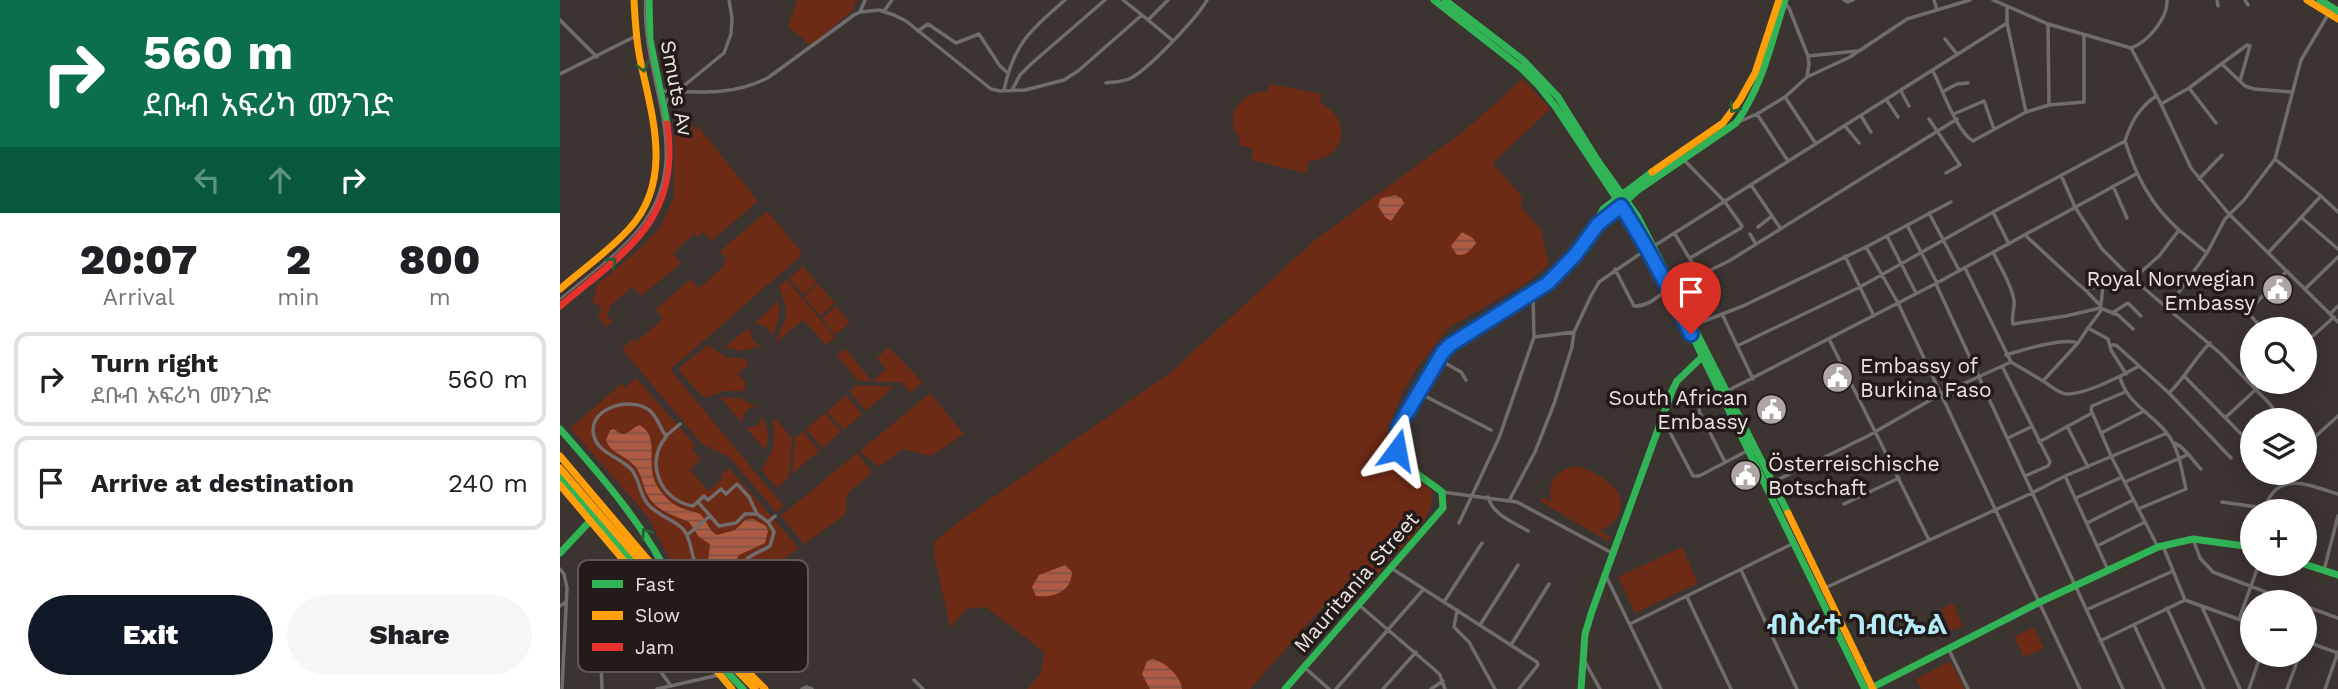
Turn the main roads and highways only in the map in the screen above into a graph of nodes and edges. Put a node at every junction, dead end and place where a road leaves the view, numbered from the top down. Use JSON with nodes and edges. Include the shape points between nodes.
{"nodes":[{"id":1,"x":634,"y":0,"type":"edge"},
{"id":2,"x":649,"y":0,"type":"edge"},
{"id":3,"x":1434,"y":0,"type":"edge"},
{"id":4,"x":1445,"y":0,"type":"edge"},
{"id":5,"x":2307,"y":0,"type":"edge"},
{"id":6,"x":2320,"y":0,"type":"edge"},
{"id":7,"x":1782,"y":1,"type":"edge"},
{"id":8,"x":2332,"y":11,"type":"edge"},
{"id":9,"x":2338,"y":19,"type":"edge"},
{"id":10,"x":1621,"y":200,"type":"junction"},
{"id":11,"x":1672,"y":288,"type":"junction"},
{"id":12,"x":560,"y":289,"type":"edge"},
{"id":13,"x":560,"y":306,"type":"edge"},
{"id":14,"x":1702,"y":357,"type":"junction"},
{"id":15,"x":1724,"y":394,"type":"junction"},
{"id":16,"x":560,"y":429,"type":"edge"},
{"id":17,"x":560,"y":456,"type":"edge"},
{"id":18,"x":560,"y":468,"type":"edge"},
{"id":19,"x":560,"y":476,"type":"edge"},
{"id":20,"x":560,"y":485,"type":"edge"},
{"id":21,"x":590,"y":521,"type":"junction"},
{"id":22,"x":2240,"y":545,"type":"edge"},
{"id":23,"x":561,"y":550,"type":"edge"},
{"id":24,"x":623,"y":560,"type":"edge"},
{"id":25,"x":634,"y":560,"type":"edge"},
{"id":26,"x":635,"y":560,"type":"edge"},
{"id":27,"x":648,"y":560,"type":"edge"},
{"id":28,"x":661,"y":560,"type":"edge"},
{"id":29,"x":2317,"y":568,"type":"edge"},
{"id":30,"x":2338,"y":575,"type":"edge"},
{"id":31,"x":1820,"y":591,"type":"junction"},
{"id":32,"x":717,"y":672,"type":"edge"},
{"id":33,"x":727,"y":672,"type":"edge"},
{"id":34,"x":738,"y":672,"type":"edge"},
{"id":35,"x":748,"y":672,"type":"edge"},
{"id":36,"x":732,"y":689,"type":"edge"},
{"id":37,"x":743,"y":689,"type":"edge"},
{"id":38,"x":755,"y":689,"type":"edge"},
{"id":39,"x":765,"y":689,"type":"edge"},
{"id":40,"x":1285,"y":689,"type":"edge"},
{"id":41,"x":1581,"y":689,"type":"edge"},
{"id":42,"x":1870,"y":689,"type":"edge"}],
"edges":[{"from":1,"to":12,"type":"main road","name":"Smuts Av","one_way":true,"via":[[636,36],[657,133],[652,191],[630,228]]},
{"from":13,"to":2,"type":"main road","name":"Smuts Av","one_way":true,"via":[[627,249],[656,214],[668,185],[671,146],[648,27]]},
{"from":3,"to":10,"type":"main road","via":[[1529,75]]},
{"from":4,"to":10,"type":"main road","via":[[1544,80]]},
{"from":5,"to":8,"type":"main road"},
{"from":6,"to":8,"type":"main road"},
{"from":7,"to":10,"type":"main road","one_way":true,"via":[[1755,73],[1733,111]]},
{"from":7,"to":10,"type":"main road","via":[[1757,90],[1736,123]]},
{"from":8,"to":9,"type":"main road"},
{"from":10,"to":11,"type":"main road"},
{"from":10,"to":40,"type":"main road","name":"Mauritania Street","via":[[1603,209],[1576,254],[1548,283],[1450,345],[1438,359],[1399,426],[1397,450],[1404,462],[1442,492],[1440,514]]},
{"from":11,"to":14,"type":"main road"},
{"from":11,"to":15,"type":"main road"},
{"from":14,"to":15,"type":"main road"},
{"from":14,"to":41,"type":"main road","via":[[1677,382],[1591,611]]},
{"from":15,"to":31,"type":"main road"},
{"from":15,"to":31,"type":"main road","via":[[1773,482]]},
{"from":28,"to":16,"type":"main road","one_way":true,"via":[[648,535]]},
{"from":17,"to":27,"type":"main road"},
{"from":18,"to":26,"type":"main road"},
{"from":19,"to":25,"type":"main road"},
{"from":20,"to":21,"type":"main road"},
{"from":21,"to":23,"type":"main road"},
{"from":21,"to":24,"type":"main road"},
{"from":22,"to":42,"type":"main road","via":[[2193,539],[2160,547]]},
{"from":29,"to":30,"type":"main road"},
{"from":31,"to":42,"type":"main road"},
{"from":32,"to":36,"type":"main road"},
{"from":33,"to":37,"type":"main road"},
{"from":34,"to":38,"type":"main road"},
{"from":35,"to":39,"type":"main road"}]}
